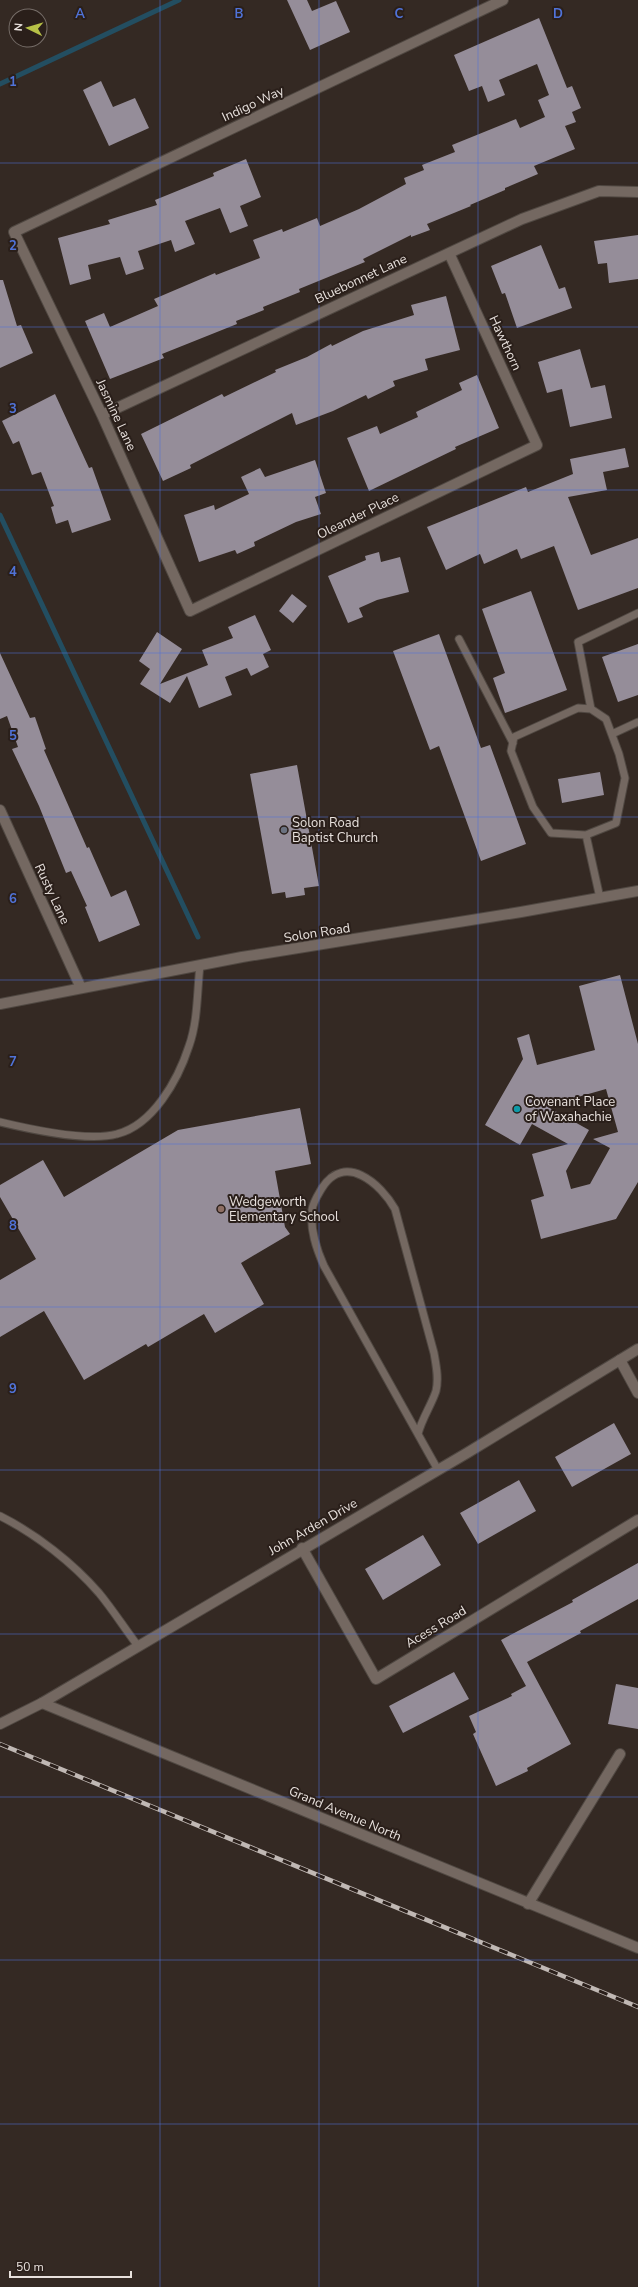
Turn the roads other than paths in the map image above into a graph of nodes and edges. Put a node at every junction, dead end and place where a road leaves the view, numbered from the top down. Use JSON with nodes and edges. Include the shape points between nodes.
{"nodes":[{"id":1,"x":503,"y":0,"type":"edge"},
{"id":2,"x":638,"y":192,"type":"edge"},
{"id":3,"x":14,"y":232,"type":"joint"},
{"id":4,"x":449,"y":253,"type":"junction"},
{"id":5,"x":102,"y":415,"type":"junction"},
{"id":6,"x":537,"y":445,"type":"joint"},
{"id":7,"x":190,"y":611,"type":"joint"},
{"id":8,"x":638,"y":613,"type":"edge"},
{"id":9,"x":459,"y":639,"type":"dead end"},
{"id":10,"x":591,"y":709,"type":"junction"},
{"id":11,"x":638,"y":722,"type":"edge"},
{"id":12,"x":612,"y":734,"type":"junction"},
{"id":13,"x":513,"y":743,"type":"junction"},
{"id":14,"x":0,"y":810,"type":"edge"},
{"id":15,"x":586,"y":835,"type":"junction"},
{"id":16,"x":638,"y":891,"type":"edge"},
{"id":17,"x":600,"y":898,"type":"junction"},
{"id":18,"x":200,"y":965,"type":"junction"},
{"id":19,"x":81,"y":988,"type":"junction"},
{"id":20,"x":0,"y":1004,"type":"edge"},
{"id":21,"x":0,"y":1122,"type":"edge"},
{"id":22,"x":638,"y":1350,"type":"edge"},
{"id":23,"x":620,"y":1360,"type":"junction"},
{"id":24,"x":638,"y":1392,"type":"edge"},
{"id":25,"x":418,"y":1434,"type":"junction"},
{"id":26,"x":438,"y":1470,"type":"junction"},
{"id":27,"x":0,"y":1516,"type":"edge"},
{"id":28,"x":638,"y":1520,"type":"edge"},
{"id":29,"x":302,"y":1548,"type":"junction"},
{"id":30,"x":138,"y":1646,"type":"junction"},
{"id":31,"x":42,"y":1703,"type":"junction"},
{"id":32,"x":0,"y":1724,"type":"edge"},
{"id":33,"x":620,"y":1754,"type":"dead end"},
{"id":34,"x":528,"y":1904,"type":"junction"},
{"id":35,"x":638,"y":1948,"type":"edge"}],
"edges":[{"from":1,"to":3,"type":"street","name":"Indigo Way"},
{"from":2,"to":4,"type":"street","name":"Bluebonnet Lane","via":[[599,191],[522,219]]},
{"from":3,"to":5,"type":"street","name":"Jasmine Lane"},
{"from":4,"to":5,"type":"street","name":"Bluebonnet Lane"},
{"from":4,"to":6,"type":"street","name":"Hawthorn"},
{"from":5,"to":7,"type":"street","name":"Jasmine Lane"},
{"from":6,"to":7,"type":"street","name":"Oleander Place"},
{"from":8,"to":10,"type":"lane","via":[[578,642]]},
{"from":9,"to":13,"type":"lane"},
{"from":10,"to":12,"type":"lane","via":[[606,719]]},
{"from":10,"to":13,"type":"lane","via":[[578,708],[514,737]]},
{"from":11,"to":12,"type":"lane"},
{"from":12,"to":15,"type":"lane","via":[[620,754],[625,778],[616,823]]},
{"from":13,"to":15,"type":"lane","via":[[511,751],[533,807],[551,833]]},
{"from":14,"to":19,"type":"street","name":"Rusty Lane"},
{"from":15,"to":17,"type":"lane"},
{"from":16,"to":17,"type":"street","name":"Solon Road"},
{"from":17,"to":18,"type":"street","name":"Solon Road"},
{"from":18,"to":19,"type":"street","name":"Solon Road"},
{"from":18,"to":21,"type":"lane","via":[[195,1017],[189,1046],[177,1075],[144,1121],[116,1135],[89,1137]]},
{"from":19,"to":20,"type":"street","name":"Solon Road"},
{"from":22,"to":23,"type":"street","name":"John Arden Drive"},
{"from":23,"to":24,"type":"street"},
{"from":23,"to":26,"type":"street","name":"John Arden Drive"},
{"from":25,"to":25,"type":"lane","via":[[324,1266],[314,1243],[312,1209],[315,1199],[333,1176],[345,1172],[358,1173],[368,1178],[389,1198],[395,1209],[434,1353],[437,1376],[436,1389]]},
{"from":25,"to":26,"type":"lane"},
{"from":26,"to":29,"type":"street","name":"John Arden Drive"},
{"from":27,"to":30,"type":"lane","via":[[20,1526],[66,1561],[99,1593]]},
{"from":28,"to":29,"type":"street","name":"Acess Road","via":[[376,1679]]},
{"from":29,"to":30,"type":"street","name":"John Arden Drive"},
{"from":30,"to":31,"type":"street","name":"John Arden Drive"},
{"from":31,"to":32,"type":"street","name":"John Arden Drive"},
{"from":31,"to":34,"type":"street","name":"Grand Avenue North"},
{"from":33,"to":34,"type":"street"},
{"from":34,"to":35,"type":"street","name":"Grand Avenue North"}]}
